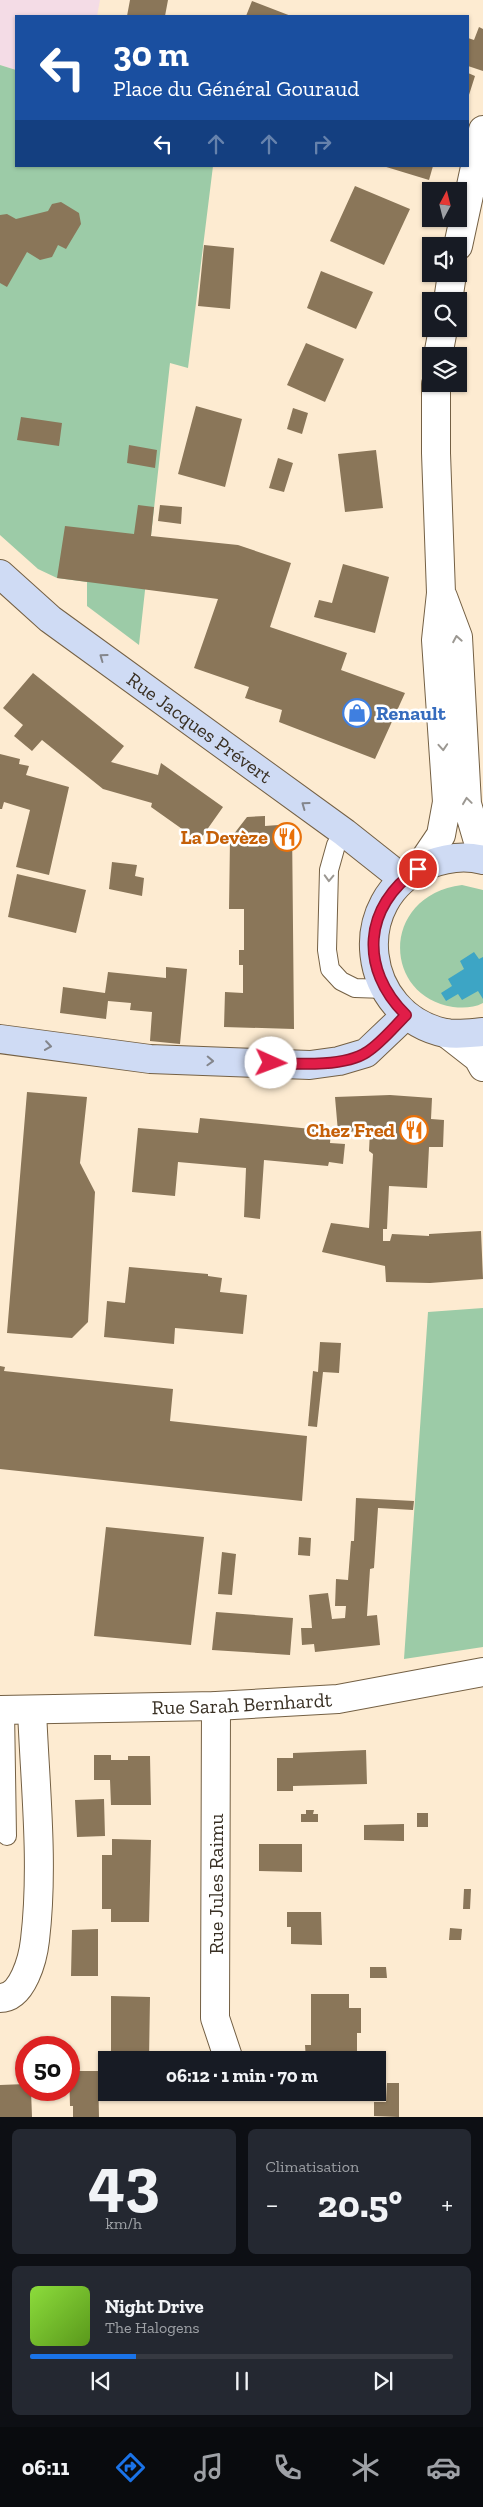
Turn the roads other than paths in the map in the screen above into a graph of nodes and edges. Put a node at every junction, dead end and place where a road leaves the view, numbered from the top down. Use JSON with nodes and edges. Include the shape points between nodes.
{"nodes":[{"id":1,"x":483,"y":130,"type":"edge"},
{"id":2,"x":483,"y":199,"type":"edge"},
{"id":3,"x":460,"y":237,"type":"edge"},
{"id":4,"x":467,"y":237,"type":"edge"},
{"id":5,"x":436,"y":392,"type":"edge"},
{"id":6,"x":0,"y":574,"type":"edge"},
{"id":7,"x":449,"y":667,"type":"junction"},
{"id":8,"x":345,"y":834,"type":"junction"},
{"id":9,"x":483,"y":847,"type":"edge"},
{"id":10,"x":483,"y":860,"type":"edge"},
{"id":11,"x":410,"y":874,"type":"junction"},
{"id":12,"x":385,"y":989,"type":"junction"},
{"id":13,"x":406,"y":1015,"type":"junction"},
{"id":14,"x":483,"y":1032,"type":"edge"},
{"id":15,"x":446,"y":1033,"type":"junction"},
{"id":16,"x":0,"y":1039,"type":"edge"},
{"id":17,"x":483,"y":1067,"type":"edge"},
{"id":18,"x":483,"y":1672,"type":"edge"},
{"id":19,"x":216,"y":1706,"type":"junction"},
{"id":20,"x":3,"y":1710,"type":"edge"},
{"id":21,"x":32,"y":1710,"type":"junction"},
{"id":22,"x":7,"y":1836,"type":"dead end"},
{"id":23,"x":0,"y":1998,"type":"edge"},
{"id":24,"x":226,"y":2051,"type":"edge"}],
"edges":[{"from":1,"to":3,"type":"street"},
{"from":2,"to":4,"type":"street"},
{"from":5,"to":7,"type":"street","via":[[441,593],[436,640]]},
{"from":8,"to":6,"type":"main road","name":"Rue Jacques Prévert","one_way":true,"via":[[50,618]]},
{"from":9,"to":7,"type":"street","one_way":true,"via":[[467,804]]},
{"from":7,"to":11,"type":"street","one_way":true,"via":[[446,802],[441,835]]},
{"from":8,"to":11,"type":"main road","name":"Rue Jacques Prévert"},
{"from":8,"to":12,"type":"lane","one_way":true,"via":[[336,845],[329,870],[327,950],[330,969],[341,981],[355,988]]},
{"from":10,"to":11,"type":"main road","via":[[453,858]]},
{"from":11,"to":12,"type":"main road","via":[[388,898],[377,919],[374,935],[376,967]]},
{"from":12,"to":13,"type":"main road"},
{"from":13,"to":15,"type":"main road"},
{"from":16,"to":13,"type":"main road","one_way":true,"via":[[150,1059],[310,1065],[366,1053]]},
{"from":14,"to":15,"type":"main road"},
{"from":15,"to":17,"type":"street","via":[[478,1058]]},
{"from":18,"to":19,"type":"street","name":"Rue Sarah Bernhardt","via":[[338,1699]]},
{"from":19,"to":21,"type":"street","name":"Rue Sarah Bernhardt"},
{"from":19,"to":24,"type":"street","name":"Rue Jules Raimu","via":[[216,2018]]},
{"from":20,"to":21,"type":"street","name":"Rue Sarah Bernhardt"},
{"from":20,"to":22,"type":"lane"},
{"from":21,"to":23,"type":"street","via":[[38,1877],[35,1941],[28,1971],[20,1987]]}]}
